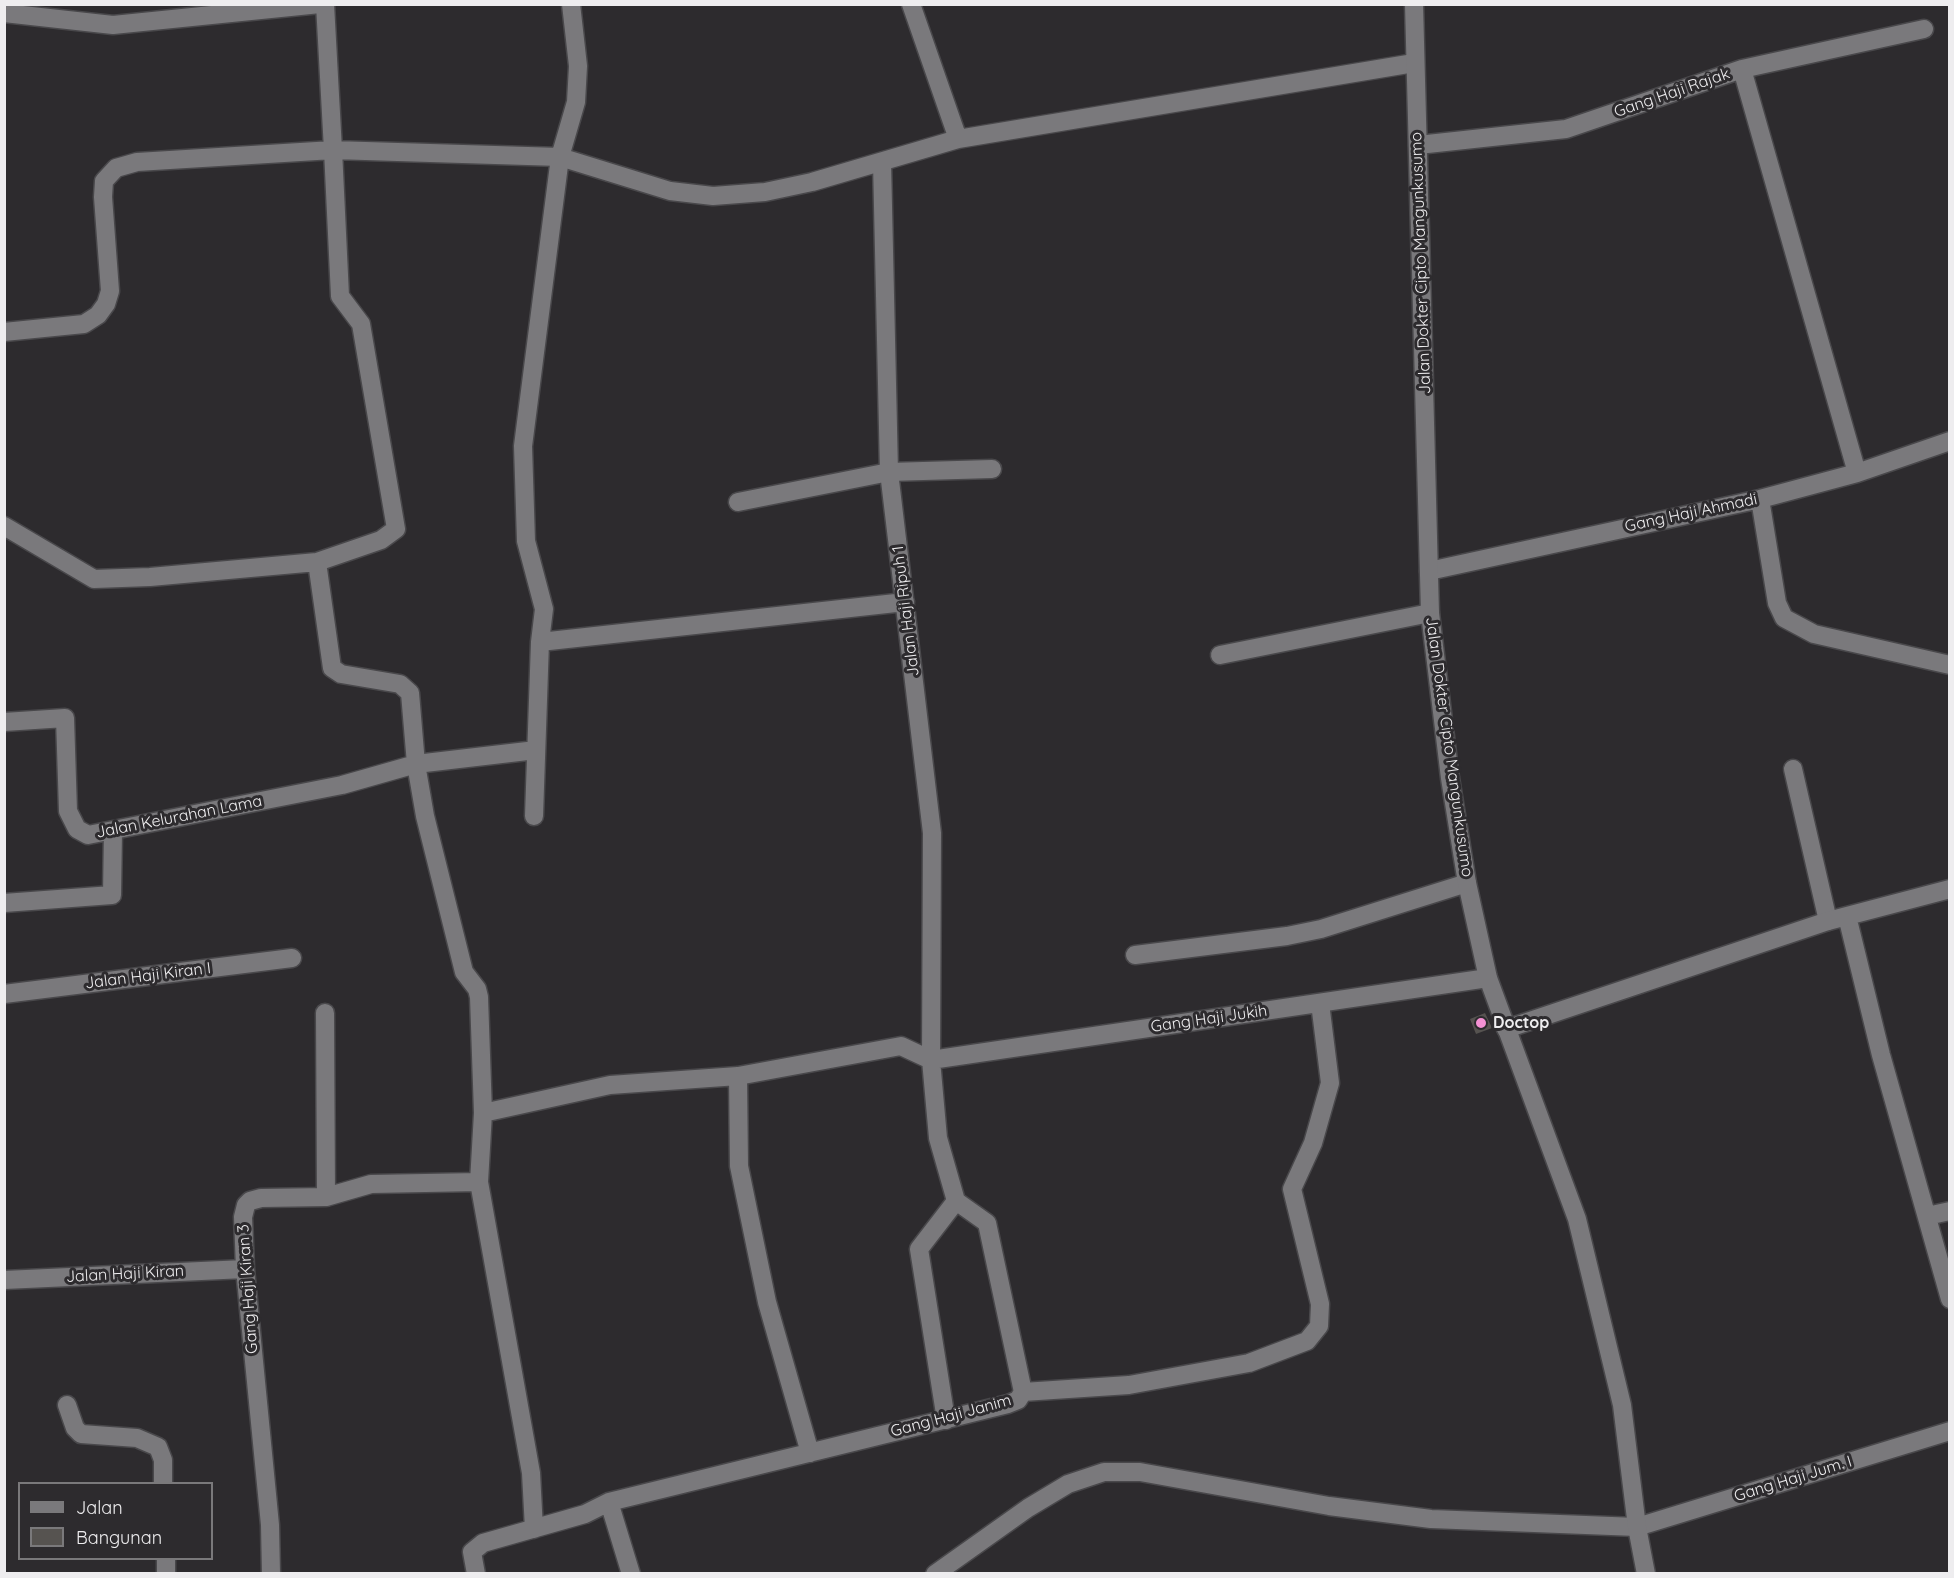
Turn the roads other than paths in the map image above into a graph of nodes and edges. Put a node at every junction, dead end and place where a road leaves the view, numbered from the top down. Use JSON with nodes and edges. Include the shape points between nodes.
{"nodes":[{"id":1,"x":320,"y":4,"type":"edge"},
{"id":2,"x":325,"y":4,"type":"edge"},
{"id":3,"x":571,"y":4,"type":"edge"},
{"id":4,"x":911,"y":4,"type":"edge"},
{"id":5,"x":1414,"y":4,"type":"edge"},
{"id":6,"x":4,"y":13,"type":"edge"},
{"id":7,"x":1924,"y":29,"type":"dead end"},
{"id":8,"x":1414,"y":63,"type":"junction"},
{"id":9,"x":1742,"y":69,"type":"junction"},
{"id":10,"x":957,"y":139,"type":"junction"},
{"id":11,"x":1418,"y":145,"type":"junction"},
{"id":12,"x":333,"y":150,"type":"junction"},
{"id":13,"x":560,"y":157,"type":"junction"},
{"id":14,"x":882,"y":162,"type":"junction"},
{"id":15,"x":4,"y":332,"type":"edge"},
{"id":16,"x":1950,"y":441,"type":"edge"},
{"id":17,"x":992,"y":469,"type":"dead end"},
{"id":18,"x":889,"y":472,"type":"junction"},
{"id":19,"x":1857,"y":473,"type":"junction"},
{"id":20,"x":1760,"y":499,"type":"junction"},
{"id":21,"x":738,"y":502,"type":"dead end"},
{"id":22,"x":4,"y":526,"type":"edge"},
{"id":23,"x":317,"y":562,"type":"junction"},
{"id":24,"x":1429,"y":571,"type":"junction"},
{"id":25,"x":905,"y":602,"type":"junction"},
{"id":26,"x":1430,"y":613,"type":"junction"},
{"id":27,"x":540,"y":642,"type":"junction"},
{"id":28,"x":1220,"y":655,"type":"dead end"},
{"id":29,"x":1950,"y":665,"type":"edge"},
{"id":30,"x":4,"y":722,"type":"edge"},
{"id":31,"x":536,"y":750,"type":"junction"},
{"id":32,"x":416,"y":764,"type":"junction"},
{"id":33,"x":1793,"y":770,"type":"dead end"},
{"id":34,"x":534,"y":816,"type":"dead end"},
{"id":35,"x":113,"y":831,"type":"junction"},
{"id":36,"x":1467,"y":883,"type":"junction"},
{"id":37,"x":1950,"y":890,"type":"edge"},
{"id":38,"x":4,"y":903,"type":"edge"},
{"id":39,"x":1847,"y":916,"type":"junction"},
{"id":40,"x":1828,"y":921,"type":"junction"},
{"id":41,"x":1135,"y":955,"type":"dead end"},
{"id":42,"x":292,"y":958,"type":"dead end"},
{"id":43,"x":1488,"y":978,"type":"junction"},
{"id":44,"x":4,"y":994,"type":"edge"},
{"id":45,"x":1320,"y":1003,"type":"junction"},
{"id":46,"x":325,"y":1013,"type":"dead end"},
{"id":47,"x":1506,"y":1029,"type":"junction"},
{"id":48,"x":931,"y":1060,"type":"junction"},
{"id":49,"x":738,"y":1076,"type":"junction"},
{"id":50,"x":483,"y":1113,"type":"junction"},
{"id":51,"x":479,"y":1182,"type":"junction"},
{"id":52,"x":326,"y":1197,"type":"junction"},
{"id":53,"x":956,"y":1201,"type":"junction"},
{"id":54,"x":1950,"y":1211,"type":"edge"},
{"id":55,"x":1927,"y":1216,"type":"junction"},
{"id":56,"x":245,"y":1269,"type":"junction"},
{"id":57,"x":4,"y":1280,"type":"edge"},
{"id":58,"x":1950,"y":1299,"type":"edge"},
{"id":59,"x":1023,"y":1392,"type":"junction"},
{"id":60,"x":67,"y":1406,"type":"dead end"},
{"id":61,"x":946,"y":1420,"type":"junction"},
{"id":62,"x":1950,"y":1431,"type":"edge"},
{"id":63,"x":810,"y":1453,"type":"junction"},
{"id":64,"x":164,"y":1482,"type":"edge"},
{"id":65,"x":609,"y":1502,"type":"junction"},
{"id":66,"x":1637,"y":1527,"type":"junction"},
{"id":67,"x":534,"y":1529,"type":"junction"},
{"id":68,"x":271,"y":1574,"type":"edge"},
{"id":69,"x":476,"y":1574,"type":"edge"},
{"id":70,"x":631,"y":1574,"type":"edge"},
{"id":71,"x":935,"y":1574,"type":"edge"},
{"id":72,"x":1646,"y":1574,"type":"edge"}],
"edges":[{"from":1,"to":6,"type":"street","via":[[113,25]]},
{"from":2,"to":12,"type":"street"},
{"from":3,"to":13,"type":"street","via":[[578,66],[576,102]]},
{"from":4,"to":10,"type":"street"},
{"from":5,"to":8,"type":"street","name":"Jalan Dokter Cipto Mangunkusumo"},
{"from":7,"to":9,"type":"street","name":"Gang Haji Rajak"},
{"from":8,"to":10,"type":"street"},
{"from":8,"to":11,"type":"street","name":"Jalan Dokter Cipto Mangunkusumo"},
{"from":9,"to":11,"type":"street","name":"Gang Haji Rajak","via":[[1566,129]]},
{"from":9,"to":19,"type":"street"},
{"from":10,"to":14,"type":"street"},
{"from":11,"to":24,"type":"street","name":"Jalan Dokter Cipto Mangunkusumo"},
{"from":12,"to":13,"type":"street"},
{"from":12,"to":15,"type":"street","via":[[137,162],[116,168],[104,181],[110,291],[106,304],[84,324]]},
{"from":12,"to":23,"type":"street","via":[[340,296],[361,324],[396,530],[381,540]]},
{"from":13,"to":14,"type":"street","via":[[670,191],[713,196],[765,192]]},
{"from":13,"to":27,"type":"street","via":[[523,446],[526,541],[544,609]]},
{"from":14,"to":18,"type":"street","name":"Jalan Haji Ripuh 1"},
{"from":16,"to":19,"type":"street","name":"Gang Haji Ahmadi"},
{"from":17,"to":18,"type":"street"},
{"from":18,"to":21,"type":"street"},
{"from":18,"to":25,"type":"street","name":"Jalan Haji Ripuh 1"},
{"from":19,"to":20,"type":"street","name":"Gang Haji Ahmadi"},
{"from":20,"to":24,"type":"street","name":"Gang Haji Ahmadi"},
{"from":20,"to":29,"type":"street","via":[[1777,603],[1784,618],[1814,634]]},
{"from":22,"to":23,"type":"street","via":[[94,579]]},
{"from":23,"to":32,"type":"street","via":[[332,668],[341,674],[400,684],[410,693]]},
{"from":24,"to":26,"type":"street","name":"Jalan Dokter Cipto Mangunkusumo"},
{"from":25,"to":27,"type":"street"},
{"from":25,"to":48,"type":"street","name":"Jalan Haji Ripuh 1","via":[[932,833]]},
{"from":26,"to":28,"type":"street"},
{"from":26,"to":36,"type":"street","name":"Jalan Dokter Cipto Mangunkusumo"},
{"from":27,"to":31,"type":"street"},
{"from":30,"to":35,"type":"street","name":"Jalan Kelurahan Lama","via":[[65,718],[68,811],[72,822],[88,835]]},
{"from":31,"to":32,"type":"street","name":"Jalan Kelurahan Lama"},
{"from":31,"to":34,"type":"street"},
{"from":32,"to":35,"type":"street","name":"Jalan Kelurahan Lama","via":[[342,784]]},
{"from":32,"to":50,"type":"street","via":[[464,972],[479,997]]},
{"from":33,"to":40,"type":"street"},
{"from":35,"to":38,"type":"street","via":[[112,895]]},
{"from":36,"to":41,"type":"street","via":[[1321,929]]},
{"from":36,"to":43,"type":"street","name":"Jalan Dokter Cipto Mangunkusumo"},
{"from":37,"to":39,"type":"street"},
{"from":39,"to":40,"type":"street"},
{"from":39,"to":55,"type":"street"},
{"from":40,"to":47,"type":"street"},
{"from":42,"to":44,"type":"street","name":"Jalan Haji Kiran I"},
{"from":43,"to":45,"type":"street","name":"Gang Haji Jukih"},
{"from":43,"to":47,"type":"street","name":"Jalan Dokter Cipto Mangunkusumo"},
{"from":45,"to":48,"type":"street","name":"Gang Haji Jukih"},
{"from":45,"to":59,"type":"street","via":[[1330,1083],[1313,1143],[1292,1189],[1320,1304],[1319,1326],[1307,1341],[1249,1363],[1129,1385]]},
{"from":46,"to":52,"type":"street"},
{"from":47,"to":66,"type":"street","name":"Jalan Dokter Cipto Mangunkusumo","via":[[1577,1219],[1622,1405]]},
{"from":48,"to":49,"type":"street","via":[[901,1046]]},
{"from":48,"to":53,"type":"street","via":[[938,1138]]},
{"from":49,"to":50,"type":"street","via":[[610,1085]]},
{"from":49,"to":63,"type":"street","via":[[739,1166],[767,1302]]},
{"from":50,"to":51,"type":"street"},
{"from":51,"to":52,"type":"street","name":"Gang Haji Kiran 3","via":[[371,1184]]},
{"from":51,"to":67,"type":"street","via":[[531,1473]]},
{"from":52,"to":56,"type":"street","name":"Gang Haji Kiran 3","via":[[250,1201],[243,1217]]},
{"from":53,"to":59,"type":"street","name":"Gang Haji Janim","via":[[987,1223]]},
{"from":53,"to":61,"type":"street","via":[[919,1249]]},
{"from":54,"to":55,"type":"street"},
{"from":55,"to":58,"type":"street"},
{"from":56,"to":57,"type":"street","name":"Jalan Haji Kiran"},
{"from":56,"to":68,"type":"street","name":"Gang Haji Kiran 3","via":[[270,1525]]},
{"from":59,"to":61,"type":"street","name":"Gang Haji Janim","via":[[1018,1400],[1008,1404]]},
{"from":60,"to":64,"type":"street","via":[[81,1434],[137,1438],[158,1447]]},
{"from":61,"to":63,"type":"street","name":"Gang Haji Janim"},
{"from":62,"to":66,"type":"street","name":"Gang Haji Jum. I"},
{"from":63,"to":65,"type":"street","name":"Gang Haji Janim"},
{"from":65,"to":67,"type":"street","name":"Gang Haji Janim","via":[[585,1514]]},
{"from":65,"to":70,"type":"street"},
{"from":66,"to":71,"type":"street","name":"Gang Haji Jum. I","via":[[1431,1519],[1329,1506],[1140,1472],[1104,1472],[1068,1484],[1028,1508]]},
{"from":66,"to":72,"type":"street","name":"Jalan Dokter Cipto Mangunkusumo"},
{"from":67,"to":69,"type":"street","name":"Gang Haji Janim","via":[[478,1545],[472,1552]]}]}
